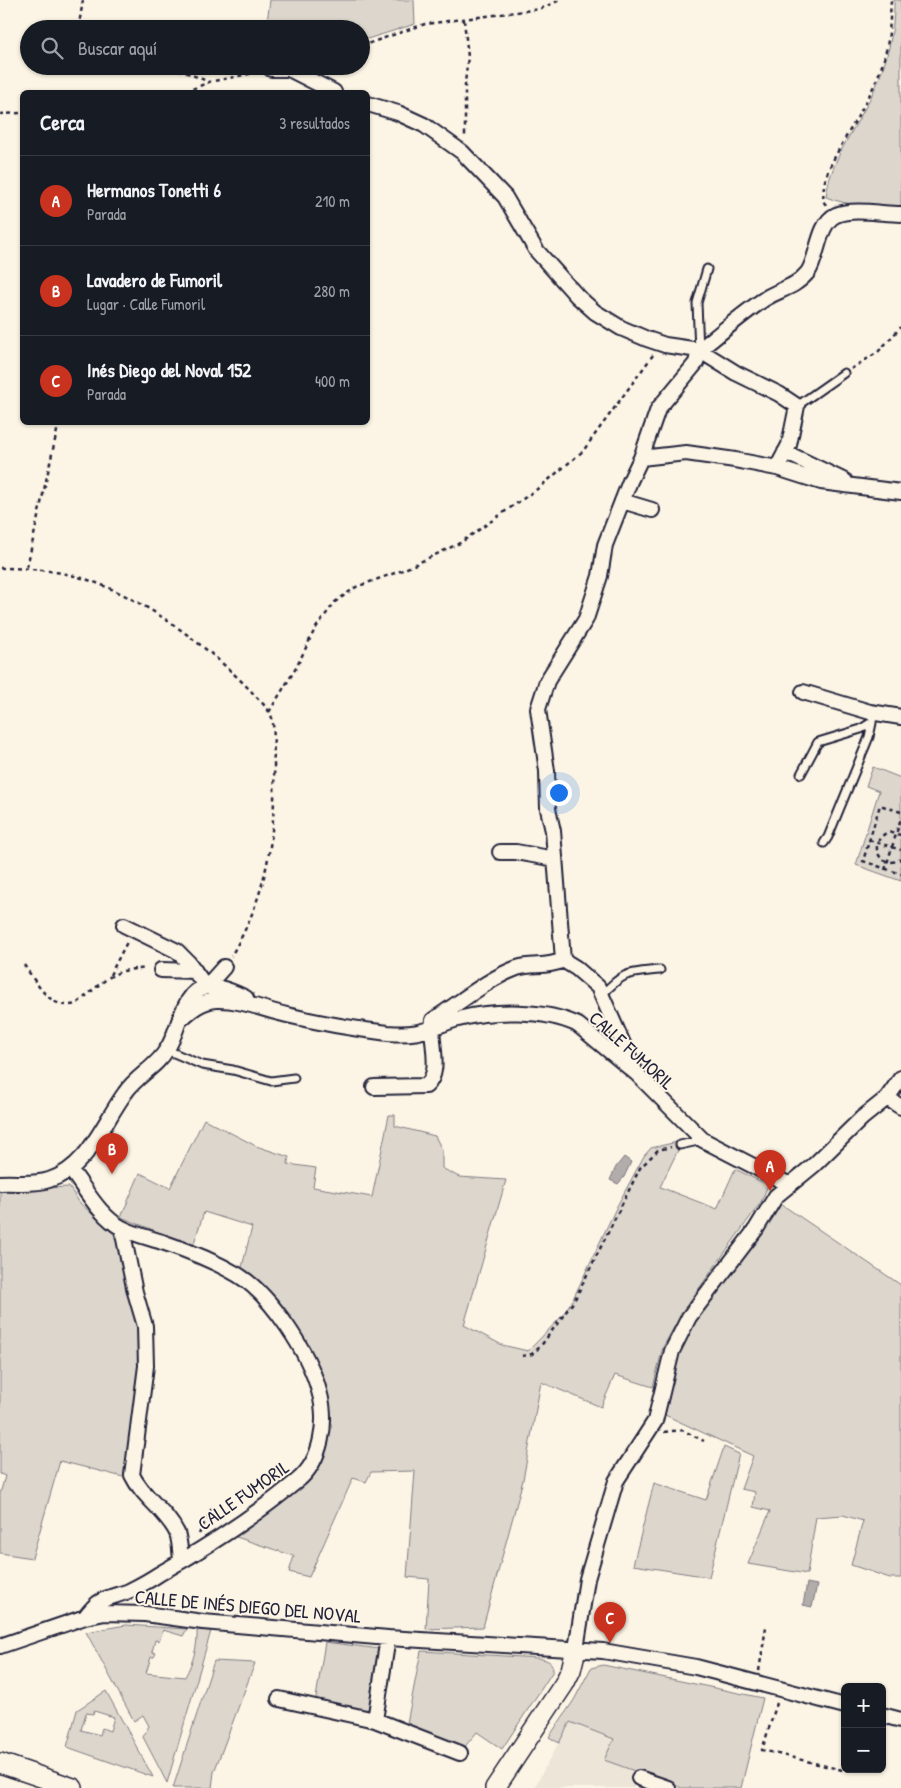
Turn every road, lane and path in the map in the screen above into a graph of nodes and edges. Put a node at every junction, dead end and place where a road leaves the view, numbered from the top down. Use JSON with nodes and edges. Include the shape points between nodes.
{"nodes":[{"id":1,"x":83,"y":0,"type":"edge"},
{"id":2,"x":560,"y":0,"type":"edge"},
{"id":3,"x":891,"y":0,"type":"edge"},
{"id":4,"x":81,"y":20,"type":"edge"},
{"id":5,"x":464,"y":20,"type":"junction"},
{"id":6,"x":370,"y":43,"type":"edge"},
{"id":7,"x":193,"y":75,"type":"edge"},
{"id":8,"x":243,"y":75,"type":"edge"},
{"id":9,"x":301,"y":75,"type":"edge"},
{"id":10,"x":210,"y":82,"type":"junction"},
{"id":11,"x":190,"y":90,"type":"edge"},
{"id":12,"x":330,"y":90,"type":"edge"},
{"id":13,"x":370,"y":105,"type":"edge"},
{"id":14,"x":20,"y":112,"type":"edge"},
{"id":15,"x":0,"y":114,"type":"edge"},
{"id":16,"x":462,"y":152,"type":"junction"},
{"id":17,"x":901,"y":214,"type":"edge"},
{"id":18,"x":834,"y":216,"type":"junction"},
{"id":19,"x":707,"y":269,"type":"dead end"},
{"id":20,"x":901,"y":327,"type":"edge"},
{"id":21,"x":662,"y":344,"type":"junction"},
{"id":22,"x":699,"y":350,"type":"junction"},
{"id":23,"x":844,"y":373,"type":"joint"},
{"id":24,"x":797,"y":406,"type":"junction"},
{"id":25,"x":58,"y":425,"type":"edge"},
{"id":26,"x":785,"y":452,"type":"junction"},
{"id":27,"x":642,"y":458,"type":"junction"},
{"id":28,"x":777,"y":468,"type":"junction"},
{"id":29,"x":856,"y":488,"type":"junction"},
{"id":30,"x":901,"y":492,"type":"edge"},
{"id":31,"x":622,"y":501,"type":"junction"},
{"id":32,"x":652,"y":510,"type":"dead end"},
{"id":33,"x":27,"y":567,"type":"junction"},
{"id":34,"x":0,"y":568,"type":"edge"},
{"id":35,"x":803,"y":692,"type":"dead end"},
{"id":36,"x":269,"y":712,"type":"junction"},
{"id":37,"x":875,"y":718,"type":"junction"},
{"id":38,"x":901,"y":718,"type":"edge"},
{"id":39,"x":801,"y":774,"type":"dead end"},
{"id":40,"x":901,"y":812,"type":"edge"},
{"id":41,"x":901,"y":818,"type":"edge"},
{"id":42,"x":896,"y":832,"type":"junction"},
{"id":43,"x":901,"y":835,"type":"edge"},
{"id":44,"x":869,"y":840,"type":"junction"},
{"id":45,"x":877,"y":842,"type":"junction"},
{"id":46,"x":824,"y":843,"type":"dead end"},
{"id":47,"x":892,"y":847,"type":"junction"},
{"id":48,"x":901,"y":850,"type":"edge"},
{"id":49,"x":500,"y":852,"type":"dead end"},
{"id":50,"x":555,"y":859,"type":"junction"},
{"id":51,"x":901,"y":859,"type":"edge"},
{"id":52,"x":887,"y":862,"type":"junction"},
{"id":53,"x":885,"y":870,"type":"junction"},
{"id":54,"x":901,"y":874,"type":"edge"},
{"id":55,"x":128,"y":928,"type":"joint"},
{"id":56,"x":563,"y":960,"type":"junction"},
{"id":57,"x":24,"y":965,"type":"dead end"},
{"id":58,"x":224,"y":967,"type":"joint"},
{"id":59,"x":161,"y":970,"type":"joint"},
{"id":60,"x":660,"y":970,"type":"dead end"},
{"id":61,"x":195,"y":971,"type":"junction"},
{"id":62,"x":110,"y":975,"type":"junction"},
{"id":63,"x":206,"y":987,"type":"junction"},
{"id":64,"x":602,"y":995,"type":"junction"},
{"id":65,"x":288,"y":1016,"type":"junction"},
{"id":66,"x":180,"y":1020,"type":"junction"},
{"id":67,"x":431,"y":1030,"type":"junction"},
{"id":68,"x":167,"y":1050,"type":"junction"},
{"id":69,"x":636,"y":1074,"type":"junction"},
{"id":70,"x":294,"y":1078,"type":"dead end"},
{"id":71,"x":901,"y":1078,"type":"edge"},
{"id":72,"x":374,"y":1087,"type":"dead end"},
{"id":73,"x":887,"y":1098,"type":"junction"},
{"id":74,"x":901,"y":1107,"type":"edge"},
{"id":75,"x":703,"y":1140,"type":"junction"},
{"id":76,"x":680,"y":1145,"type":"joint"},
{"id":77,"x":70,"y":1169,"type":"junction"},
{"id":78,"x":0,"y":1182,"type":"edge"},
{"id":79,"x":788,"y":1184,"type":"junction"},
{"id":80,"x":122,"y":1228,"type":"junction"},
{"id":81,"x":522,"y":1356,"type":"dead end"},
{"id":82,"x":659,"y":1435,"type":"dead end"},
{"id":83,"x":704,"y":1441,"type":"dead end"},
{"id":84,"x":212,"y":1508,"type":"dead end"},
{"id":85,"x":197,"y":1550,"type":"junction"},
{"id":86,"x":181,"y":1560,"type":"junction"},
{"id":87,"x":85,"y":1617,"type":"junction"},
{"id":88,"x":766,"y":1627,"type":"dead end"},
{"id":89,"x":388,"y":1638,"type":"junction"},
{"id":90,"x":0,"y":1646,"type":"edge"},
{"id":91,"x":576,"y":1648,"type":"junction"},
{"id":92,"x":759,"y":1662,"type":"dead end"},
{"id":93,"x":279,"y":1699,"type":"dead end"},
{"id":94,"x":777,"y":1701,"type":"dead end"},
{"id":95,"x":841,"y":1705,"type":"edge"},
{"id":96,"x":886,"y":1716,"type":"edge"},
{"id":97,"x":375,"y":1720,"type":"junction"},
{"id":98,"x":900,"y":1720,"type":"edge"},
{"id":99,"x":460,"y":1754,"type":"dead end"},
{"id":100,"x":0,"y":1762,"type":"edge"},
{"id":101,"x":841,"y":1770,"type":"edge"},
{"id":102,"x":639,"y":1778,"type":"dead end"},
{"id":103,"x":73,"y":1788,"type":"edge"},
{"id":104,"x":495,"y":1788,"type":"edge"},
{"id":105,"x":668,"y":1788,"type":"edge"}],
"edges":[{"from":1,"to":4,"type":"path"},
{"from":2,"to":5,"type":"path","via":[[540,9]]},
{"from":3,"to":18,"type":"path","via":[[887,47],[881,66],[839,146],[824,184],[823,201]]},
{"from":5,"to":6,"type":"path","via":[[419,25]]},
{"from":5,"to":16,"type":"path","via":[[468,57],[466,134]]},
{"from":7,"to":10,"type":"path"},
{"from":8,"to":10,"type":"path"},
{"from":9,"to":12,"type":"street"},
{"from":10,"to":11,"type":"path"},
{"from":13,"to":16,"type":"street","via":[[424,125]]},
{"from":14,"to":15,"type":"path"},
{"from":16,"to":21,"type":"street","via":[[505,198],[536,250],[576,296],[621,328]]},
{"from":17,"to":18,"type":"street"},
{"from":18,"to":22,"type":"street","via":[[816,246],[812,265],[802,279],[767,298]]},
{"from":19,"to":22,"type":"lane","via":[[697,303]]},
{"from":20,"to":23,"type":"path","via":[[878,352]]},
{"from":21,"to":22,"type":"street"},
{"from":21,"to":36,"type":"path","via":[[599,431],[561,471],[460,543],[403,570],[356,587],[335,602],[315,630]]},
{"from":22,"to":24,"type":"street"},
{"from":22,"to":27,"type":"street","via":[[696,363],[658,409]]},
{"from":23,"to":24,"type":"lane"},
{"from":24,"to":26,"type":"street"},
{"from":25,"to":33,"type":"path"},
{"from":26,"to":28,"type":"street"},
{"from":26,"to":29,"type":"street"},
{"from":27,"to":28,"type":"street","via":[[686,453]]},
{"from":27,"to":31,"type":"street"},
{"from":28,"to":29,"type":"street","via":[[821,482]]},
{"from":29,"to":30,"type":"street"},
{"from":31,"to":32,"type":"street"},
{"from":31,"to":50,"type":"street","via":[[605,545],[600,576],[586,619],[546,680],[538,709]]},
{"from":33,"to":34,"type":"path"},
{"from":33,"to":36,"type":"path","via":[[84,578],[146,608],[215,657]]},
{"from":35,"to":37,"type":"street"},
{"from":36,"to":58,"type":"path","via":[[272,716],[274,774],[271,847],[256,905],[244,935]]},
{"from":37,"to":38,"type":"street"},
{"from":37,"to":39,"type":"lane","via":[[861,729],[818,742]]},
{"from":37,"to":46,"type":"lane"},
{"from":40,"to":44,"type":"path","via":[[880,804]]},
{"from":41,"to":42,"type":"path"},
{"from":42,"to":43,"type":"path"},
{"from":42,"to":45,"type":"path","via":[[888,832]]},
{"from":42,"to":47,"type":"path"},
{"from":44,"to":45,"type":"path"},
{"from":44,"to":53,"type":"path","via":[[863,861]]},
{"from":45,"to":47,"type":"path"},
{"from":45,"to":52,"type":"path","via":[[880,858]]},
{"from":47,"to":48,"type":"path"},
{"from":47,"to":52,"type":"path"},
{"from":49,"to":50,"type":"street"},
{"from":50,"to":56,"type":"street"},
{"from":51,"to":52,"type":"path"},
{"from":52,"to":53,"type":"path"},
{"from":53,"to":54,"type":"path"},
{"from":55,"to":61,"type":"street","via":[[177,951]]},
{"from":55,"to":62,"type":"path"},
{"from":56,"to":64,"type":"street","via":[[598,987]]},
{"from":56,"to":67,"type":"street","via":[[508,971],[433,1020]]},
{"from":57,"to":62,"type":"path","via":[[41,990],[54,1002],[69,1006],[76,1004]]},
{"from":58,"to":63,"type":"street"},
{"from":59,"to":61,"type":"street"},
{"from":59,"to":62,"type":"path","via":[[128,969]]},
{"from":60,"to":64,"type":"lane","via":[[627,974]]},
{"from":61,"to":63,"type":"street"},
{"from":63,"to":65,"type":"street","name":"CALLE FUMORIL","via":[[242,996]]},
{"from":63,"to":66,"type":"street","via":[[192,996]]},
{"from":64,"to":69,"type":"street"},
{"from":65,"to":66,"type":"street","name":"CALLE FUMORIL","via":[[216,1000],[192,1009]]},
{"from":65,"to":67,"type":"street","name":"CALLE FUMORIL","via":[[397,1034],[419,1034]]},
{"from":66,"to":68,"type":"street"},
{"from":67,"to":69,"type":"street","name":"CALLE FUMORIL","via":[[459,1019],[495,1012],[567,1019],[578,1024]]},
{"from":67,"to":72,"type":"street","via":[[434,1063],[430,1083],[419,1087]]},
{"from":68,"to":70,"type":"lane","via":[[202,1065],[271,1081]]},
{"from":68,"to":77,"type":"street","via":[[126,1091],[100,1134]]},
{"from":69,"to":75,"type":"street","name":"CALLE FUMORIL"},
{"from":71,"to":73,"type":"street"},
{"from":73,"to":74,"type":"street"},
{"from":73,"to":79,"type":"street","via":[[814,1165]]},
{"from":75,"to":76,"type":"lane"},
{"from":75,"to":79,"type":"street","name":"CALLE FUMORIL"},
{"from":76,"to":81,"type":"path","via":[[658,1150],[640,1168],[574,1301],[540,1347],[532,1354]]},
{"from":77,"to":78,"type":"street","via":[[56,1178],[40,1182]]},
{"from":77,"to":80,"type":"street","name":"CALLE FUMORIL","via":[[107,1218]]},
{"from":79,"to":91,"type":"street","via":[[776,1196],[756,1229],[689,1318],[672,1351],[655,1420],[621,1470],[607,1506],[587,1579]]},
{"from":80,"to":85,"type":"street","name":"CALLE FUMORIL","via":[[167,1243],[240,1276],[258,1292],[288,1329],[319,1390],[322,1406],[320,1444],[317,1458],[308,1471],[238,1524]]},
{"from":80,"to":86,"type":"street","name":"CALLE FUMORIL","via":[[145,1326],[146,1366],[132,1475],[178,1534]]},
{"from":82,"to":83,"type":"path","via":[[670,1430],[682,1430]]},
{"from":84,"to":85,"type":"path","via":[[194,1544]]},
{"from":85,"to":86,"type":"street","name":"CALLE FUMORIL"},
{"from":86,"to":87,"type":"street","name":"CALLE FUMORIL","via":[[130,1590],[98,1602]]},
{"from":87,"to":89,"type":"street","name":"CALLE DE INÉS DIEGO DEL NOVAL","via":[[105,1613],[145,1614]]},
{"from":87,"to":90,"type":"street","name":"CALLE DE INÉS DIEGO DEL NOVAL"},
{"from":88,"to":92,"type":"path"},
{"from":89,"to":91,"type":"street","name":"CALLE DE INÉS DIEGO DEL NOVAL"},
{"from":89,"to":97,"type":"street"},
{"from":91,"to":95,"type":"street","name":"CALLE DE INÉS DIEGO DEL NOVAL","via":[[696,1667]]},
{"from":91,"to":104,"type":"main road","via":[[564,1684]]},
{"from":93,"to":97,"type":"street"},
{"from":94,"to":101,"type":"path","via":[[762,1750]]},
{"from":96,"to":98,"type":"street"},
{"from":97,"to":99,"type":"street"},
{"from":100,"to":103,"type":"main road"},
{"from":102,"to":105,"type":"street"}]}
